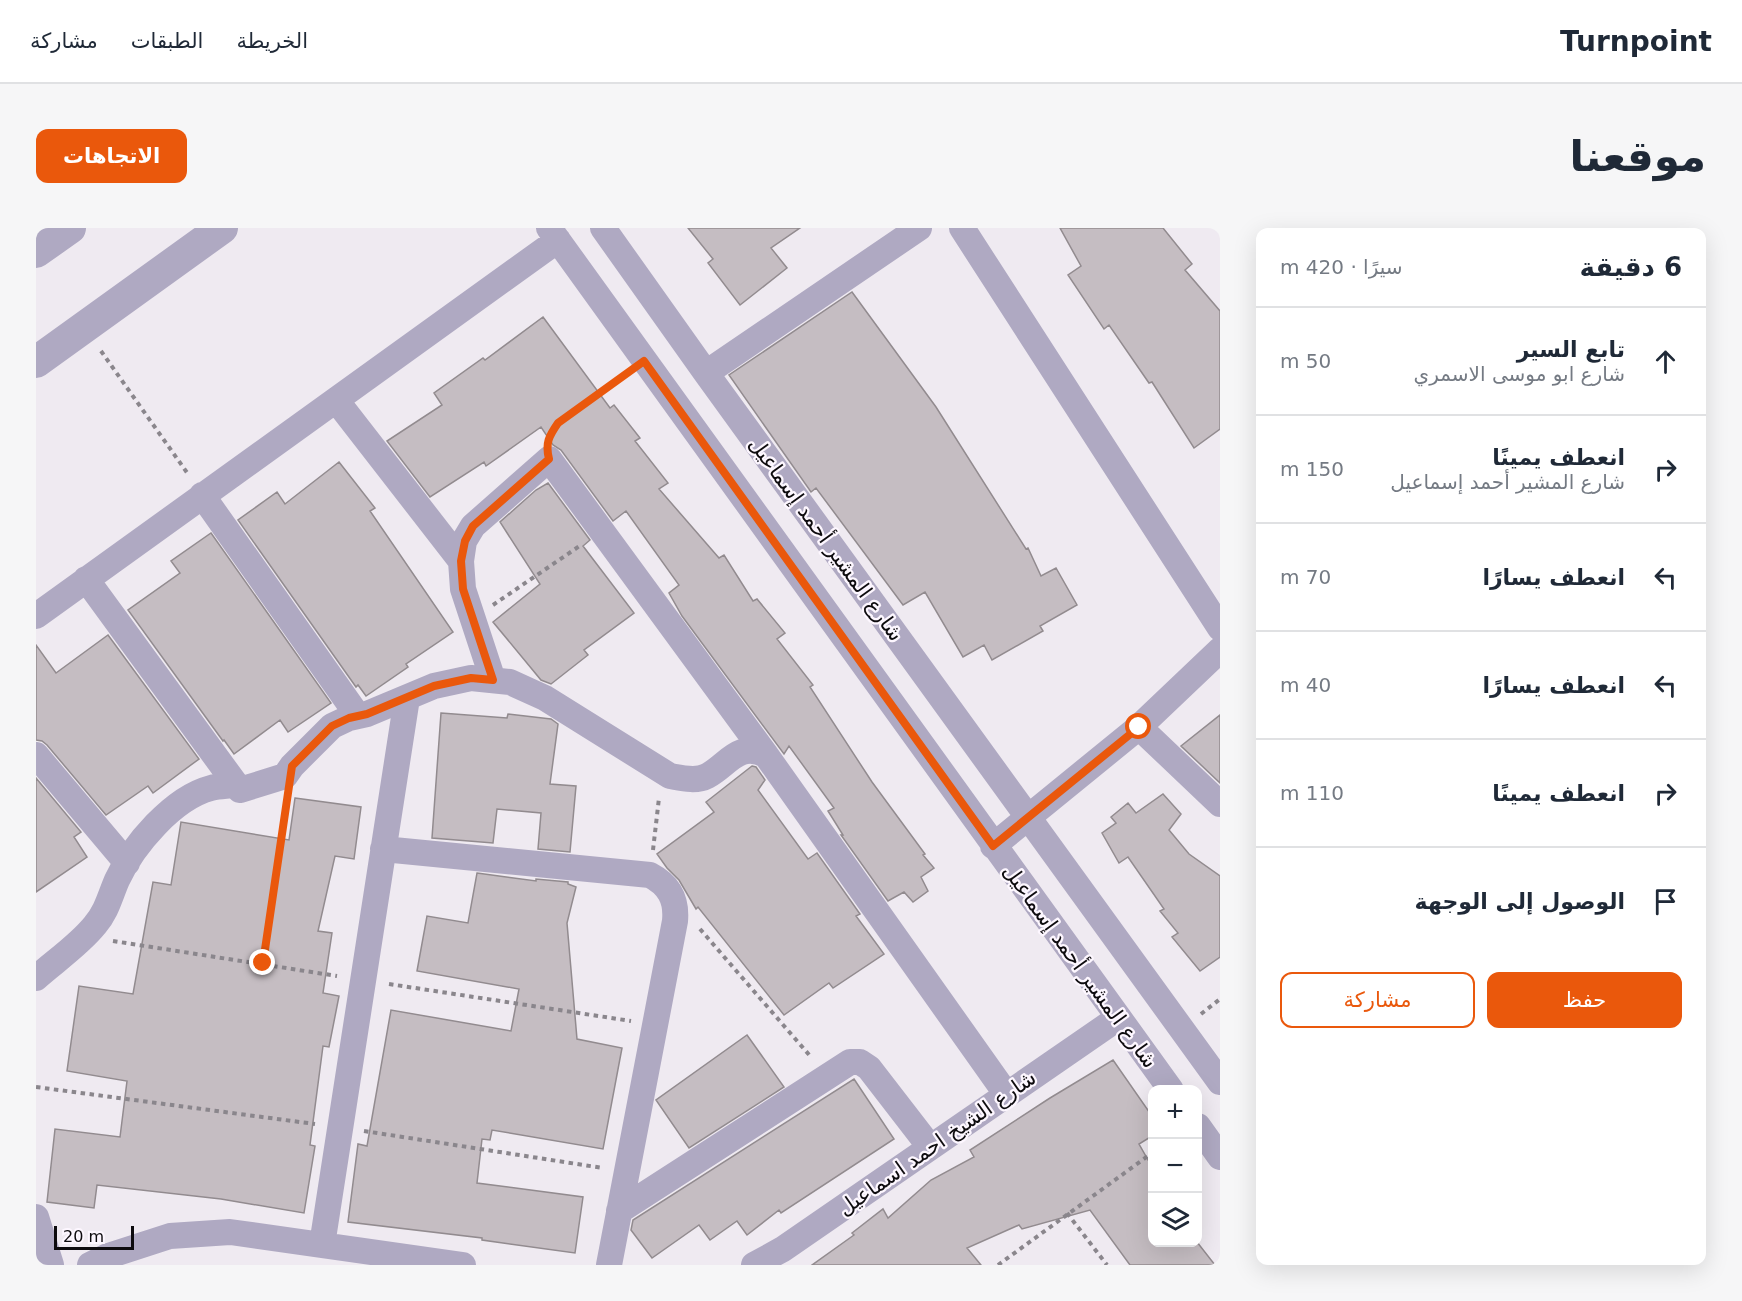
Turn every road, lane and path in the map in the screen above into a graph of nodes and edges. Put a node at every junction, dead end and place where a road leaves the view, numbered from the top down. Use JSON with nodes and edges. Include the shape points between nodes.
{"nodes":[{"id":1,"x":70,"y":228,"type":"edge"},
{"id":2,"x":222,"y":228,"type":"edge"},
{"id":3,"x":603,"y":228,"type":"edge"},
{"id":4,"x":919,"y":228,"type":"edge"},
{"id":5,"x":962,"y":228,"type":"edge"},
{"id":6,"x":553,"y":234,"type":"edge"},
{"id":7,"x":36,"y":252,"type":"edge"},
{"id":8,"x":85,"y":327,"type":"junction"},
{"id":9,"x":644,"y":361,"type":"junction"},
{"id":10,"x":36,"y":362,"type":"edge"},
{"id":11,"x":706,"y":373,"type":"junction"},
{"id":12,"x":336,"y":400,"type":"junction"},
{"id":13,"x":549,"y":459,"type":"junction"},
{"id":14,"x":202,"y":495,"type":"junction"},
{"id":15,"x":602,"y":531,"type":"junction"},
{"id":16,"x":461,"y":561,"type":"junction"},
{"id":17,"x":86,"y":579,"type":"junction"},
{"id":18,"x":36,"y":616,"type":"edge"},
{"id":19,"x":472,"y":620,"type":"junction"},
{"id":20,"x":1220,"y":628,"type":"edge"},
{"id":21,"x":1220,"y":650,"type":"edge"},
{"id":22,"x":493,"y":680,"type":"junction"},
{"id":23,"x":407,"y":698,"type":"junction"},
{"id":24,"x":358,"y":716,"type":"junction"},
{"id":25,"x":1139,"y":727,"type":"junction"},
{"id":26,"x":36,"y":755,"type":"edge"},
{"id":27,"x":766,"y":755,"type":"junction"},
{"id":28,"x":292,"y":766,"type":"junction"},
{"id":29,"x":663,"y":772,"type":"junction"},
{"id":30,"x":240,"y":790,"type":"junction"},
{"id":31,"x":1220,"y":804,"type":"edge"},
{"id":32,"x":1028,"y":819,"type":"junction"},
{"id":33,"x":993,"y":846,"type":"junction"},
{"id":34,"x":383,"y":849,"type":"junction"},
{"id":35,"x":127,"y":863,"type":"junction"},
{"id":36,"x":650,"y":874,"type":"junction"},
{"id":37,"x":674,"y":898,"type":"junction"},
{"id":38,"x":263,"y":963,"type":"dead end"},
{"id":39,"x":36,"y":978,"type":"edge"},
{"id":40,"x":1118,"y":1018,"type":"junction"},
{"id":41,"x":827,"y":1076,"type":"junction"},
{"id":42,"x":1220,"y":1082,"type":"edge"},
{"id":43,"x":1168,"y":1085,"type":"edge"},
{"id":44,"x":36,"y":1087,"type":"edge"},
{"id":45,"x":1007,"y":1095,"type":"junction"},
{"id":46,"x":341,"y":1127,"type":"junction"},
{"id":47,"x":1202,"y":1133,"type":"edge"},
{"id":48,"x":930,"y":1147,"type":"junction"},
{"id":49,"x":1148,"y":1156,"type":"edge"},
{"id":50,"x":1220,"y":1157,"type":"edge"},
{"id":51,"x":627,"y":1172,"type":"junction"},
{"id":52,"x":619,"y":1211,"type":"junction"},
{"id":53,"x":1067,"y":1213,"type":"junction"},
{"id":54,"x":36,"y":1217,"type":"edge"},
{"id":55,"x":322,"y":1245,"type":"junction"},
{"id":56,"x":758,"y":1264,"type":"edge"},
{"id":57,"x":51,"y":1265,"type":"edge"},
{"id":58,"x":90,"y":1265,"type":"edge"},
{"id":59,"x":463,"y":1265,"type":"edge"},
{"id":60,"x":609,"y":1265,"type":"edge"},
{"id":61,"x":998,"y":1265,"type":"edge"},
{"id":62,"x":1107,"y":1265,"type":"edge"}],
"edges":[{"from":1,"to":7,"type":"street"},
{"from":2,"to":8,"type":"street"},
{"from":3,"to":11,"type":"street","name":"شارع المشير أحمد إسماعيل"},
{"from":4,"to":11,"type":"street"},
{"from":5,"to":20,"type":"street"},
{"from":6,"to":9,"type":"street","name":"شارع المشير أحمد إسماعيل"},
{"from":6,"to":12,"type":"street"},
{"from":8,"to":10,"type":"street"},
{"from":8,"to":14,"type":"path"},
{"from":9,"to":13,"type":"path","via":[[558,423],[546,447]]},
{"from":9,"to":33,"type":"street","name":"شارع المشير أحمد إسماعيل"},
{"from":11,"to":32,"type":"street","name":"شارع المشير أحمد إسماعيل"},
{"from":12,"to":14,"type":"street"},
{"from":12,"to":16,"type":"street"},
{"from":13,"to":15,"type":"street"},
{"from":13,"to":16,"type":"street","via":[[473,526]]},
{"from":14,"to":17,"type":"street"},
{"from":14,"to":24,"type":"street"},
{"from":15,"to":19,"type":"path"},
{"from":15,"to":27,"type":"street"},
{"from":16,"to":19,"type":"street","via":[[463,589]]},
{"from":17,"to":18,"type":"street"},
{"from":17,"to":30,"type":"street"},
{"from":19,"to":22,"type":"street"},
{"from":21,"to":25,"type":"street"},
{"from":22,"to":23,"type":"street","via":[[471,678],[434,686]]},
{"from":22,"to":29,"type":"street","via":[[510,682],[545,698]]},
{"from":23,"to":24,"type":"street"},
{"from":23,"to":34,"type":"street"},
{"from":24,"to":28,"type":"street","via":[[332,726]]},
{"from":25,"to":31,"type":"street"},
{"from":25,"to":32,"type":"street"},
{"from":26,"to":35,"type":"street"},
{"from":27,"to":29,"type":"street","via":[[743,751],[706,777],[688,779]]},
{"from":27,"to":45,"type":"street"},
{"from":28,"to":30,"type":"street","via":[[285,776]]},
{"from":28,"to":38,"type":"path"},
{"from":29,"to":36,"type":"path"},
{"from":30,"to":35,"type":"street","via":[[234,785],[211,788],[186,798],[159,822]]},
{"from":32,"to":33,"type":"street"},
{"from":32,"to":42,"type":"street","name":"شارع المشير أحمد إسماعيل"},
{"from":33,"to":40,"type":"street","name":"شارع المشير أحمد إسماعيل"},
{"from":34,"to":36,"type":"street"},
{"from":34,"to":46,"type":"street"},
{"from":35,"to":39,"type":"street","via":[[95,926]]},
{"from":36,"to":37,"type":"street"},
{"from":37,"to":41,"type":"path"},
{"from":37,"to":51,"type":"street","via":[[675,921]]},
{"from":40,"to":43,"type":"street","name":"شارع المشير أحمد إسماعيل"},
{"from":40,"to":45,"type":"street","name":"شارع الشيخ احمد اسماعيل"},
{"from":41,"to":48,"type":"street","via":[[850,1062],[865,1064]]},
{"from":41,"to":52,"type":"street"},
{"from":44,"to":46,"type":"path"},
{"from":45,"to":48,"type":"street","name":"شارع الشيخ احمد اسماعيل"},
{"from":46,"to":51,"type":"path"},
{"from":46,"to":55,"type":"street"},
{"from":47,"to":50,"type":"street"},
{"from":48,"to":56,"type":"street","name":"شارع الشيخ احمد اسماعيل"},
{"from":49,"to":53,"type":"path"},
{"from":51,"to":52,"type":"street"},
{"from":52,"to":60,"type":"street"},
{"from":53,"to":61,"type":"path"},
{"from":53,"to":62,"type":"path"},
{"from":54,"to":57,"type":"street"},
{"from":55,"to":58,"type":"street","via":[[230,1232],[170,1236]]},
{"from":55,"to":59,"type":"street"}]}
